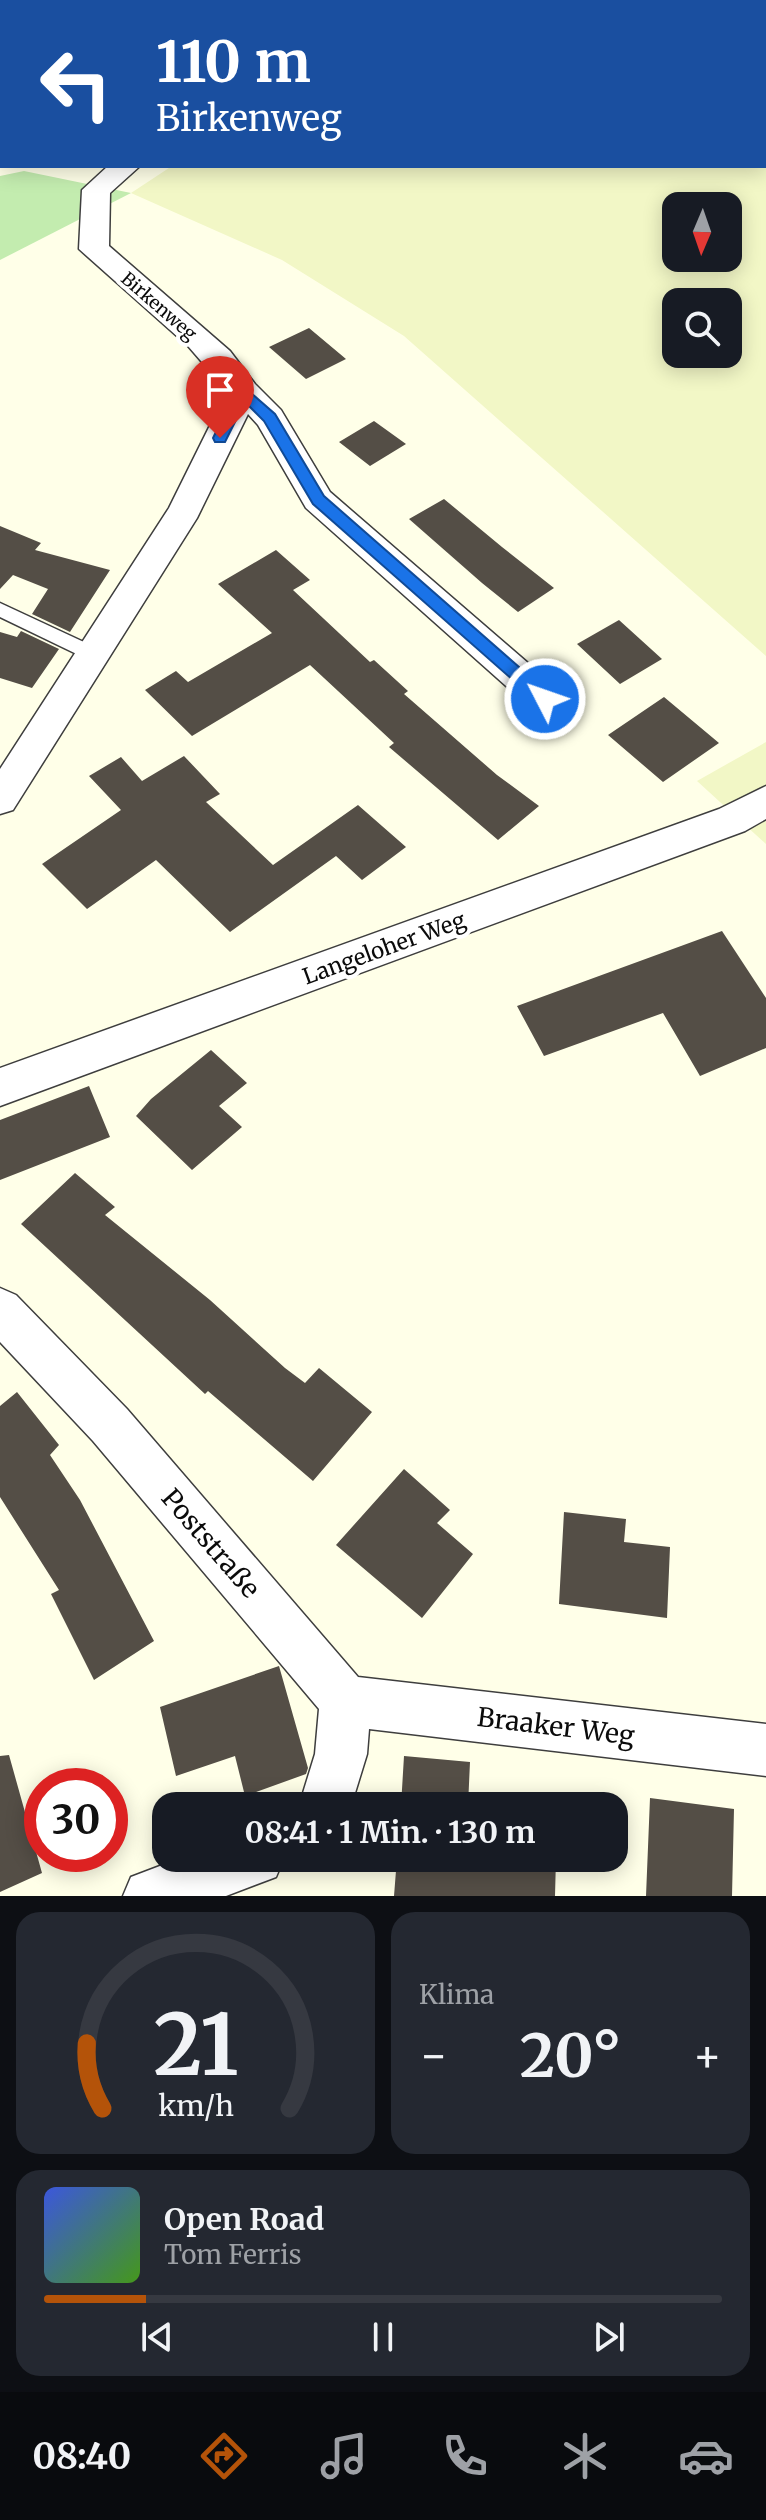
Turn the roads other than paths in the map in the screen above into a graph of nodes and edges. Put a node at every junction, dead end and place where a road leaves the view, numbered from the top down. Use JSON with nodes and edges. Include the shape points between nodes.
{"nodes":[{"id":1,"x":124,"y":168,"type":"edge"},
{"id":2,"x":243,"y":391,"type":"junction"},
{"id":3,"x":0,"y":609,"type":"edge"},
{"id":4,"x":95,"y":655,"type":"junction"},
{"id":5,"x":545,"y":699,"type":"dead end"},
{"id":6,"x":0,"y":799,"type":"edge"},
{"id":7,"x":766,"y":801,"type":"edge"},
{"id":8,"x":0,"y":1087,"type":"edge"},
{"id":9,"x":0,"y":1310,"type":"edge"},
{"id":10,"x":345,"y":1701,"type":"junction"},
{"id":11,"x":766,"y":1750,"type":"edge"},
{"id":12,"x":329,"y":1792,"type":"edge"},
{"id":13,"x":218,"y":1872,"type":"edge"},
{"id":14,"x":150,"y":1896,"type":"edge"}],
"edges":[{"from":1,"to":2,"type":"street","name":"Birkenweg","via":[[96,190],[94,249],[193,335],[239,379]]},
{"from":2,"to":4,"type":"street","via":[[185,510]]},
{"from":2,"to":5,"type":"street","via":[[270,418],[318,500]]},
{"from":3,"to":4,"type":"lane"},
{"from":4,"to":6,"type":"street"},
{"from":7,"to":8,"type":"street","name":"Langeloher Weg","via":[[732,820]]},
{"from":9,"to":10,"type":"street","name":"Poststraße","via":[[110,1425]]},
{"from":10,"to":11,"type":"street","name":"Braaker Weg"},
{"from":10,"to":12,"type":"street","via":[[341,1754]]},
{"from":13,"to":14,"type":"street"}]}
